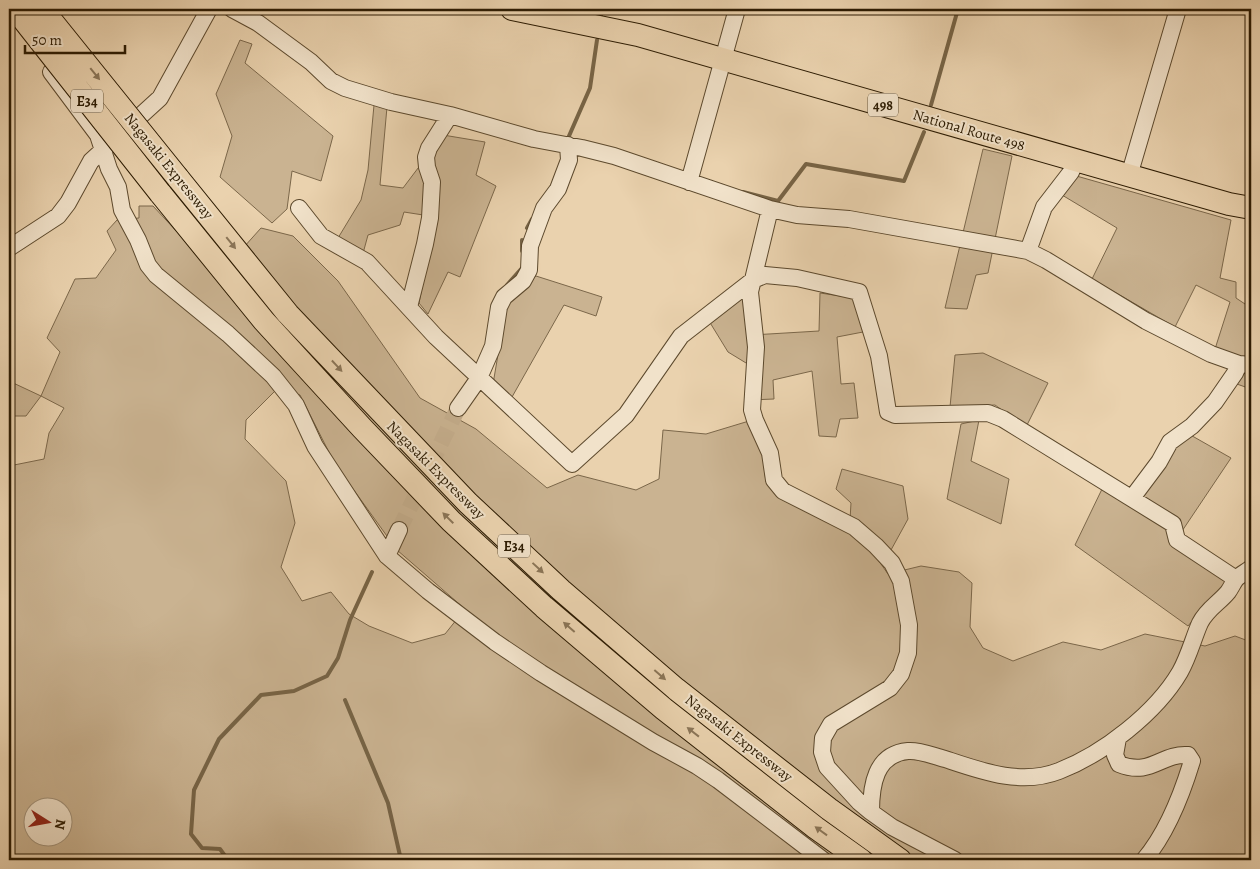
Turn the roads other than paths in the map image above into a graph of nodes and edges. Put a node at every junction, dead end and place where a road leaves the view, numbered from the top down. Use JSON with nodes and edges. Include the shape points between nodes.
{"nodes":[{"id":1,"x":15,"y":9,"type":"edge"},
{"id":2,"x":42,"y":9,"type":"edge"},
{"id":3,"x":209,"y":9,"type":"edge"},
{"id":4,"x":232,"y":9,"type":"edge"},
{"id":5,"x":512,"y":9,"type":"edge"},
{"id":6,"x":737,"y":9,"type":"edge"},
{"id":7,"x":1178,"y":9,"type":"edge"},
{"id":8,"x":9,"y":17,"type":"edge"},
{"id":9,"x":723,"y":60,"type":"junction"},
{"id":10,"x":450,"y":115,"type":"junction"},
{"id":11,"x":568,"y":145,"type":"junction"},
{"id":12,"x":104,"y":149,"type":"junction"},
{"id":13,"x":1076,"y":161,"type":"junction"},
{"id":14,"x":1129,"y":176,"type":"junction"},
{"id":15,"x":689,"y":182,"type":"junction"},
{"id":16,"x":299,"y":208,"type":"dead end"},
{"id":17,"x":1251,"y":208,"type":"edge"},
{"id":18,"x":770,"y":209,"type":"junction"},
{"id":19,"x":9,"y":248,"type":"edge"},
{"id":20,"x":1028,"y":251,"type":"junction"},
{"id":21,"x":753,"y":280,"type":"junction"},
{"id":22,"x":409,"y":307,"type":"junction"},
{"id":23,"x":1245,"y":365,"type":"edge"},
{"id":24,"x":479,"y":378,"type":"junction"},
{"id":25,"x":458,"y":408,"type":"tunnel mouth"},
{"id":26,"x":1132,"y":498,"type":"junction"},
{"id":27,"x":399,"y":530,"type":"tunnel mouth"},
{"id":28,"x":387,"y":556,"type":"junction"},
{"id":29,"x":1251,"y":568,"type":"edge"},
{"id":30,"x":1236,"y":580,"type":"junction"},
{"id":31,"x":1118,"y":738,"type":"junction"},
{"id":32,"x":871,"y":812,"type":"junction"},
{"id":33,"x":823,"y":860,"type":"edge"},
{"id":34,"x":861,"y":860,"type":"edge"},
{"id":35,"x":900,"y":860,"type":"edge"},
{"id":36,"x":955,"y":860,"type":"edge"},
{"id":37,"x":1144,"y":860,"type":"edge"}],
"edges":[{"from":34,"to":1,"type":"highway","name":"Nagasaki Expressway","number":"E34","one_way":true,"bridge":true,"via":[[664,709],[544,607],[450,521],[264,321]]},
{"from":2,"to":35,"type":"highway","name":"Nagasaki Expressway","number":"E34","one_way":true,"bridge":true,"via":[[288,314],[468,503],[561,590],[676,689],[829,809]]},
{"from":3,"to":12,"type":"street","via":[[160,98]]},
{"from":4,"to":10,"type":"street","via":[[258,22],[331,81],[391,102]]},
{"from":5,"to":9,"type":"highway","name":"National Route 498","number":"498","via":[[638,36]]},
{"from":6,"to":9,"type":"street"},
{"from":7,"to":14,"type":"street"},
{"from":8,"to":12,"type":"street","via":[[98,134]]},
{"from":9,"to":13,"type":"highway","name":"National Route 498","number":"498"},
{"from":9,"to":15,"type":"street"},
{"from":10,"to":11,"type":"street","via":[[534,140]]},
{"from":10,"to":22,"type":"street","via":[[426,158],[432,182],[430,218]]},
{"from":11,"to":15,"type":"street","via":[[614,156]]},
{"from":11,"to":24,"type":"street","via":[[568,160],[558,189],[544,208],[530,246],[529,270],[499,307],[493,346]]},
{"from":12,"to":19,"type":"street","via":[[91,161],[58,216]]},
{"from":12,"to":28,"type":"street","via":[[118,186],[122,210],[148,265],[273,376],[296,405],[315,446]]},
{"from":13,"to":14,"type":"highway","name":"National Route 498","number":"498"},
{"from":13,"to":20,"type":"street","via":[[1044,207]]},
{"from":14,"to":17,"type":"highway","name":"National Route 498","number":"498"},
{"from":15,"to":18,"type":"street"},
{"from":16,"to":22,"type":"street","via":[[321,236],[366,262]]},
{"from":18,"to":20,"type":"street","via":[[797,215],[849,219]]},
{"from":18,"to":21,"type":"street"},
{"from":20,"to":23,"type":"street","via":[[1146,321],[1211,354]]},
{"from":21,"to":24,"type":"street","via":[[681,336],[626,415],[572,464]]},
{"from":21,"to":26,"type":"street","via":[[765,275],[859,292],[879,356],[888,412],[895,415],[988,413],[1017,427]]},
{"from":21,"to":32,"type":"street","via":[[750,292],[756,347],[752,410],[770,453],[774,480],[783,491],[854,527],[892,563],[901,581],[909,625],[908,654],[901,674],[890,688],[831,724],[823,738],[822,752],[827,767]]},
{"from":22,"to":24,"type":"street"},
{"from":23,"to":26,"type":"street","via":[[1192,426],[1170,442]]},
{"from":24,"to":25,"type":"street"},
{"from":26,"to":30,"type":"street","via":[[1172,524],[1177,540]]},
{"from":27,"to":28,"type":"street"},
{"from":28,"to":33,"type":"street","via":[[495,642],[697,766]]},
{"from":29,"to":30,"type":"street"},
{"from":30,"to":31,"type":"street","via":[[1208,610],[1180,672],[1156,706]]},
{"from":31,"to":32,"type":"street","via":[[1068,767],[1042,776],[991,773],[908,751],[881,765],[874,777]]},
{"from":31,"to":37,"type":"street","via":[[1115,754],[1119,764],[1130,768],[1157,764],[1178,754],[1188,755],[1192,761],[1155,847]]},
{"from":32,"to":36,"type":"street","via":[[892,827]]}]}
